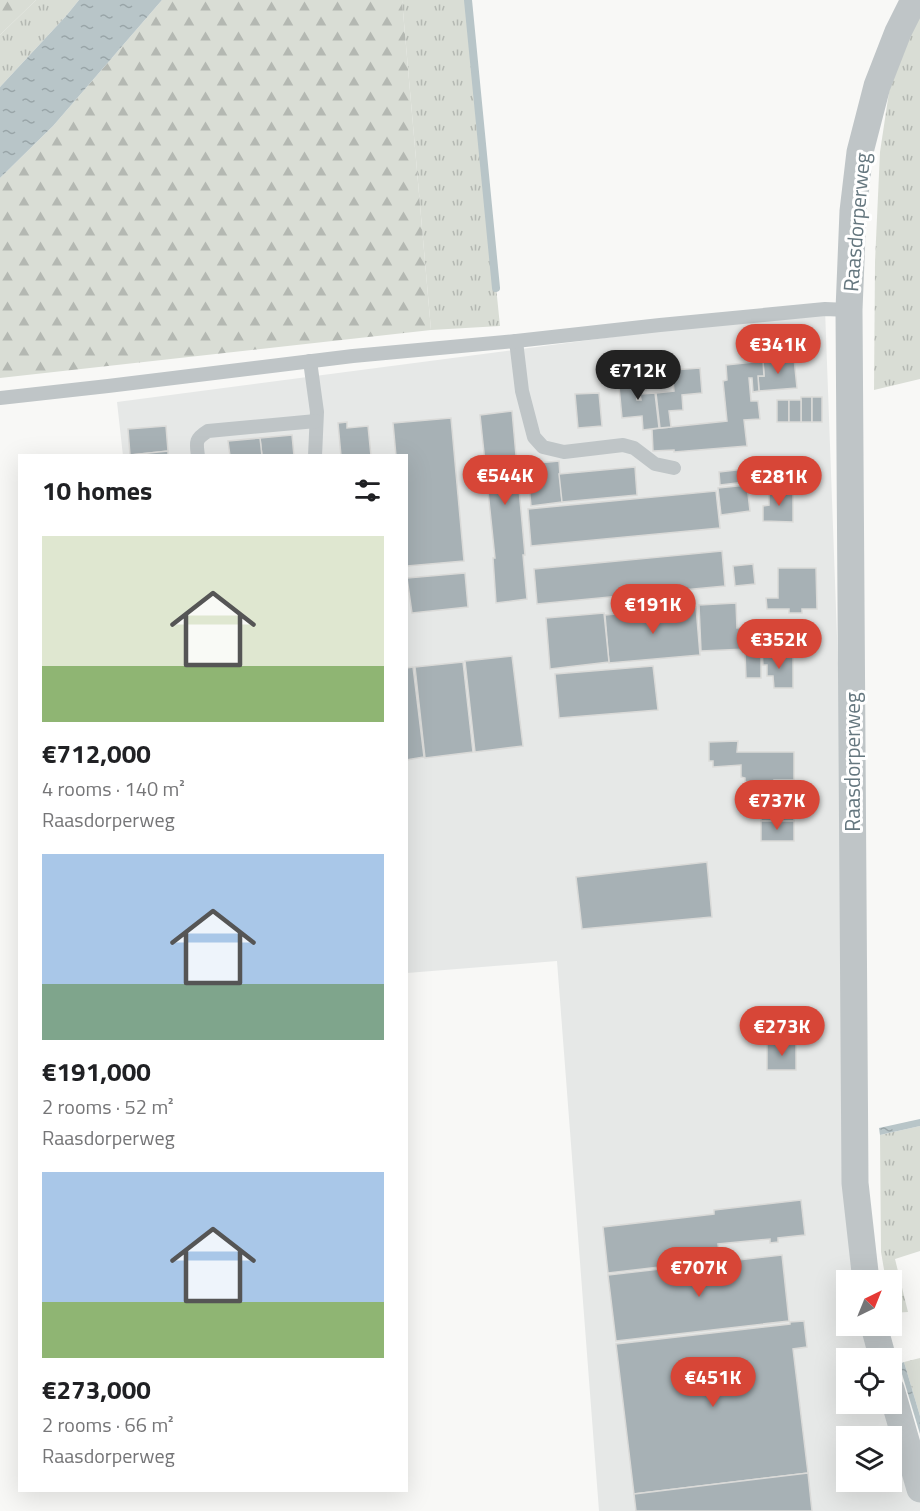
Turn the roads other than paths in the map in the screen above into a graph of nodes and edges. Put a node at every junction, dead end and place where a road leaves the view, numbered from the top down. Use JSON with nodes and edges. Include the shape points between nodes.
{"nodes":[{"id":1,"x":914,"y":0,"type":"edge"},
{"id":2,"x":849,"y":310,"type":"junction"},
{"id":3,"x":516,"y":341,"type":"junction"},
{"id":4,"x":310,"y":361,"type":"junction"},
{"id":5,"x":0,"y":398,"type":"edge"},
{"id":6,"x":316,"y":421,"type":"junction"},
{"id":7,"x":198,"y":454,"type":"edge"},
{"id":8,"x":315,"y":454,"type":"edge"},
{"id":9,"x":674,"y":468,"type":"dead end"},
{"id":10,"x":865,"y":1270,"type":"edge"},
{"id":11,"x":898,"y":1414,"type":"edge"},
{"id":12,"x":920,"y":1490,"type":"edge"}],
"edges":[{"from":1,"to":2,"type":"street","name":"Raasdorperweg","via":[[877,86],[860,152]]},
{"from":2,"to":3,"type":"lane","via":[[825,309]]},
{"from":2,"to":10,"type":"street","name":"Raasdorperweg","via":[[855,1183]]},
{"from":3,"to":4,"type":"lane"},
{"from":3,"to":9,"type":"lane","via":[[522,391],[534,437],[543,447],[564,452],[623,445],[634,448],[655,464]]},
{"from":4,"to":5,"type":"lane"},
{"from":4,"to":6,"type":"lane"},
{"from":6,"to":7,"type":"lane","via":[[208,431],[196,443]]},
{"from":6,"to":8,"type":"lane"},
{"from":11,"to":12,"type":"street"}]}
